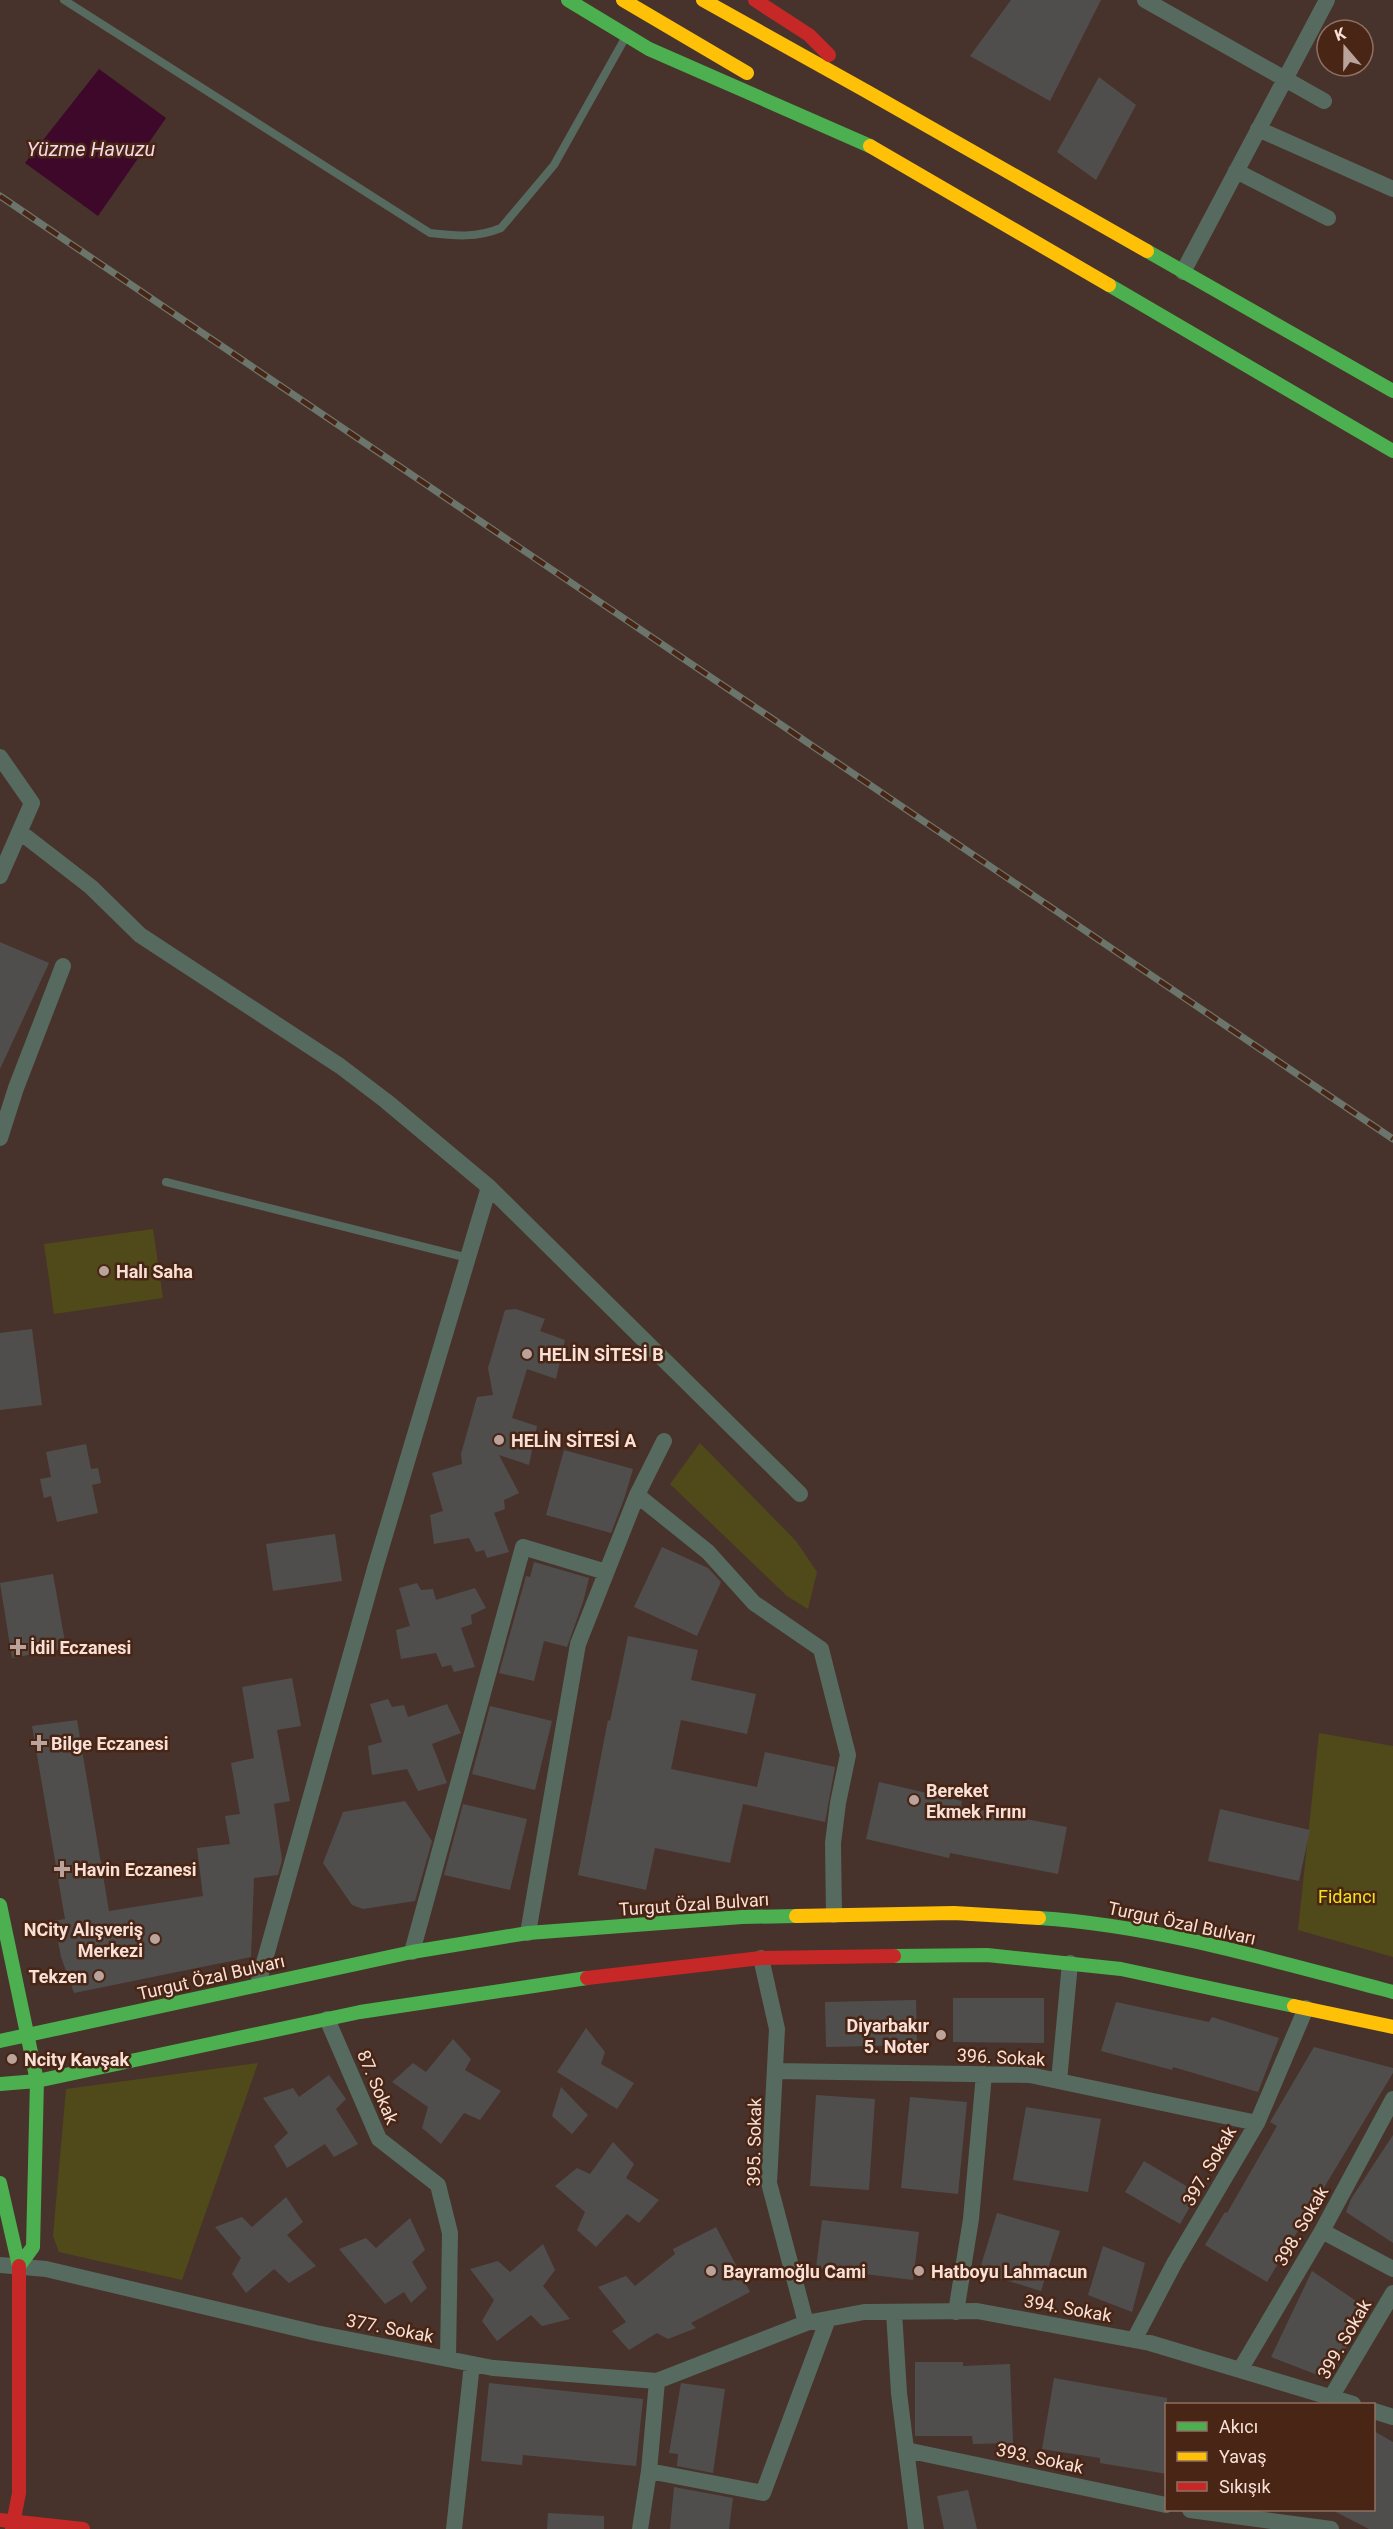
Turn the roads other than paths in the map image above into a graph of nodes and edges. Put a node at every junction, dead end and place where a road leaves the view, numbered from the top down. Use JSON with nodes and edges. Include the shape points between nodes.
{"nodes":[{"id":1,"x":64,"y":0,"type":"edge"},
{"id":2,"x":568,"y":0,"type":"edge"},
{"id":3,"x":623,"y":0,"type":"edge"},
{"id":4,"x":703,"y":0,"type":"edge"},
{"id":5,"x":755,"y":0,"type":"edge"},
{"id":6,"x":1145,"y":0,"type":"edge"},
{"id":7,"x":1323,"y":1,"type":"edge"},
{"id":8,"x":627,"y":35,"type":"junction"},
{"id":9,"x":1285,"y":79,"type":"junction"},
{"id":10,"x":866,"y":91,"type":"junction"},
{"id":11,"x":1324,"y":100,"type":"dead end"},
{"id":12,"x":1258,"y":129,"type":"junction"},
{"id":13,"x":870,"y":146,"type":"junction"},
{"id":14,"x":1236,"y":171,"type":"junction"},
{"id":15,"x":1393,"y":189,"type":"edge"},
{"id":16,"x":1328,"y":218,"type":"dead end"},
{"id":17,"x":1183,"y":272,"type":"junction"},
{"id":18,"x":1393,"y":391,"type":"edge"},
{"id":19,"x":1393,"y":451,"type":"edge"},
{"id":20,"x":0,"y":757,"type":"edge"},
{"id":21,"x":20,"y":832,"type":"junction"},
{"id":22,"x":0,"y":876,"type":"edge"},
{"id":23,"x":63,"y":966,"type":"dead end"},
{"id":24,"x":0,"y":1136,"type":"edge"},
{"id":25,"x":166,"y":1182,"type":"dead end"},
{"id":26,"x":489,"y":1187,"type":"junction"},
{"id":27,"x":468,"y":1258,"type":"junction"},
{"id":28,"x":663,"y":1441,"type":"dead end"},
{"id":29,"x":800,"y":1494,"type":"dead end"},
{"id":30,"x":637,"y":1495,"type":"junction"},
{"id":31,"x":606,"y":1572,"type":"junction"},
{"id":32,"x":0,"y":1905,"type":"edge"},
{"id":33,"x":834,"y":1915,"type":"junction"},
{"id":34,"x":528,"y":1934,"type":"junction"},
{"id":35,"x":412,"y":1952,"type":"junction"},
{"id":36,"x":761,"y":1958,"type":"junction"},
{"id":37,"x":1070,"y":1964,"type":"junction"},
{"id":38,"x":258,"y":1984,"type":"junction"},
{"id":39,"x":1393,"y":1992,"type":"edge"},
{"id":40,"x":1306,"y":2008,"type":"junction"},
{"id":41,"x":327,"y":2019,"type":"junction"},
{"id":42,"x":1393,"y":2027,"type":"edge"},
{"id":43,"x":27,"y":2037,"type":"junction"},
{"id":44,"x":0,"y":2042,"type":"edge"},
{"id":45,"x":775,"y":2071,"type":"junction"},
{"id":46,"x":984,"y":2074,"type":"junction"},
{"id":47,"x":37,"y":2081,"type":"junction"},
{"id":48,"x":1059,"y":2081,"type":"junction"},
{"id":49,"x":0,"y":2084,"type":"edge"},
{"id":50,"x":1393,"y":2099,"type":"edge"},
{"id":51,"x":1257,"y":2123,"type":"junction"},
{"id":52,"x":0,"y":2183,"type":"edge"},
{"id":53,"x":1322,"y":2231,"type":"junction"},
{"id":54,"x":0,"y":2265,"type":"edge"},
{"id":55,"x":19,"y":2266,"type":"junction"},
{"id":56,"x":1393,"y":2269,"type":"edge"},
{"id":57,"x":1393,"y":2293,"type":"edge"},
{"id":58,"x":894,"y":2312,"type":"junction"},
{"id":59,"x":956,"y":2312,"type":"junction"},
{"id":60,"x":828,"y":2319,"type":"junction"},
{"id":61,"x":806,"y":2323,"type":"junction"},
{"id":62,"x":769,"y":2335,"type":"joint"},
{"id":63,"x":1134,"y":2340,"type":"junction"},
{"id":64,"x":448,"y":2359,"type":"junction"},
{"id":65,"x":472,"y":2364,"type":"junction"},
{"id":66,"x":1240,"y":2370,"type":"junction"},
{"id":67,"x":657,"y":2381,"type":"junction"},
{"id":68,"x":1330,"y":2401,"type":"edge"},
{"id":69,"x":1345,"y":2403,"type":"edge"},
{"id":70,"x":1375,"y":2411,"type":"edge"},
{"id":71,"x":1393,"y":2417,"type":"edge"},
{"id":72,"x":906,"y":2450,"type":"junction"},
{"id":73,"x":649,"y":2471,"type":"junction"},
{"id":74,"x":1165,"y":2505,"type":"edge"},
{"id":75,"x":1213,"y":2511,"type":"edge"},
{"id":76,"x":1258,"y":2513,"type":"edge"},
{"id":77,"x":9,"y":2523,"type":"edge"},
{"id":78,"x":83,"y":2529,"type":"edge"},
{"id":79,"x":454,"y":2529,"type":"edge"},
{"id":80,"x":640,"y":2529,"type":"edge"},
{"id":81,"x":916,"y":2529,"type":"edge"},
{"id":82,"x":1331,"y":2529,"type":"edge"}],
"edges":[{"from":1,"to":8,"type":"lane","via":[[430,233],[463,237],[501,228],[554,165]]},
{"from":2,"to":8,"type":"main road"},
{"from":3,"to":13,"type":"main road"},
{"from":4,"to":10,"type":"main road"},
{"from":5,"to":10,"type":"main road","via":[[809,35]]},
{"from":6,"to":9,"type":"street"},
{"from":7,"to":9,"type":"street"},
{"from":8,"to":13,"type":"main road","via":[[649,49]]},
{"from":9,"to":11,"type":"street"},
{"from":9,"to":12,"type":"street"},
{"from":10,"to":17,"type":"main road"},
{"from":12,"to":14,"type":"street"},
{"from":12,"to":15,"type":"street"},
{"from":13,"to":19,"type":"main road"},
{"from":14,"to":16,"type":"street"},
{"from":14,"to":17,"type":"street"},
{"from":17,"to":18,"type":"main road"},
{"from":20,"to":21,"type":"street","via":[[33,803]]},
{"from":21,"to":22,"type":"street"},
{"from":21,"to":26,"type":"street","via":[[91,887],[140,935],[340,1066]]},
{"from":23,"to":24,"type":"street"},
{"from":25,"to":27,"type":"lane"},
{"from":26,"to":27,"type":"street"},
{"from":26,"to":29,"type":"street"},
{"from":27,"to":38,"type":"street","via":[[376,1565]]},
{"from":28,"to":30,"type":"street"},
{"from":30,"to":31,"type":"street"},
{"from":30,"to":33,"type":"street","via":[[708,1552],[754,1603],[821,1649],[848,1755],[833,1843]]},
{"from":31,"to":34,"type":"street","via":[[578,1644]]},
{"from":31,"to":35,"type":"street","via":[[523,1547]]},
{"from":32,"to":43,"type":"main road"},
{"from":33,"to":34,"type":"main road","name":"Turgut Özal Bulvarı","via":[[742,1917]]},
{"from":33,"to":39,"type":"main road","name":"Turgut Özal Bulvarı","via":[[954,1913],[1082,1921],[1197,1942]]},
{"from":34,"to":35,"type":"main road","name":"Turgut Özal Bulvarı"},
{"from":35,"to":38,"type":"main road","name":"Turgut Özal Bulvarı"},
{"from":36,"to":37,"type":"main road","via":[[987,1955]]},
{"from":36,"to":41,"type":"main road","via":[[579,1979]]},
{"from":36,"to":45,"type":"street","name":"395. Sokak","via":[[777,2029]]},
{"from":37,"to":40,"type":"main road","via":[[1121,1969]]},
{"from":37,"to":48,"type":"street"},
{"from":38,"to":43,"type":"main road","name":"Turgut Özal Bulvarı"},
{"from":40,"to":42,"type":"main road"},
{"from":40,"to":51,"type":"street","name":"397. Sokak"},
{"from":41,"to":47,"type":"main road"},
{"from":41,"to":64,"type":"street","name":"87. Sokak","via":[[379,2139],[438,2185],[450,2233]]},
{"from":43,"to":44,"type":"main road","name":"Turgut Özal Bulvarı"},
{"from":43,"to":47,"type":"main road"},
{"from":45,"to":46,"type":"street","name":"396. Sokak"},
{"from":45,"to":61,"type":"street","name":"395. Sokak","via":[[769,2183]]},
{"from":46,"to":48,"type":"street","name":"396. Sokak","via":[[1029,2075]]},
{"from":46,"to":59,"type":"street","via":[[971,2219]]},
{"from":47,"to":49,"type":"main road"},
{"from":47,"to":55,"type":"main road","via":[[33,2247]]},
{"from":48,"to":51,"type":"street","name":"396. Sokak"},
{"from":50,"to":53,"type":"street","name":"398. Sokak"},
{"from":51,"to":63,"type":"street","name":"397. Sokak"},
{"from":52,"to":55,"type":"main road"},
{"from":53,"to":56,"type":"street"},
{"from":53,"to":66,"type":"street","name":"398. Sokak"},
{"from":54,"to":55,"type":"street","name":"377. Sokak"},
{"from":55,"to":64,"type":"street","name":"377. Sokak","via":[[46,2269],[316,2334]]},
{"from":55,"to":77,"type":"main road","via":[[19,2493]]},
{"from":57,"to":68,"type":"street","name":"399. Sokak"},
{"from":58,"to":59,"type":"street","name":"394. Sokak"},
{"from":58,"to":60,"type":"street","name":"394. Sokak","via":[[864,2312]]},
{"from":58,"to":72,"type":"street"},
{"from":59,"to":63,"type":"street","name":"394. Sokak","via":[[977,2311]]},
{"from":60,"to":61,"type":"street","name":"394. Sokak"},
{"from":60,"to":73,"type":"street","via":[[763,2493]]},
{"from":61,"to":62,"type":"street","name":"394. Sokak"},
{"from":62,"to":67,"type":"street","name":"377. Sokak"},
{"from":63,"to":66,"type":"street","name":"394. Sokak"},
{"from":64,"to":65,"type":"street","name":"377. Sokak"},
{"from":65,"to":67,"type":"street","name":"377. Sokak"},
{"from":65,"to":79,"type":"street"},
{"from":66,"to":68,"type":"street","name":"394. Sokak"},
{"from":67,"to":73,"type":"street"},
{"from":68,"to":69,"type":"street","name":"394. Sokak"},
{"from":70,"to":71,"type":"street"},
{"from":72,"to":74,"type":"street","name":"393. Sokak"},
{"from":72,"to":81,"type":"street"},
{"from":73,"to":80,"type":"street"},
{"from":75,"to":76,"type":"street"},
{"from":76,"to":82,"type":"street"},
{"from":77,"to":78,"type":"main road"}]}
